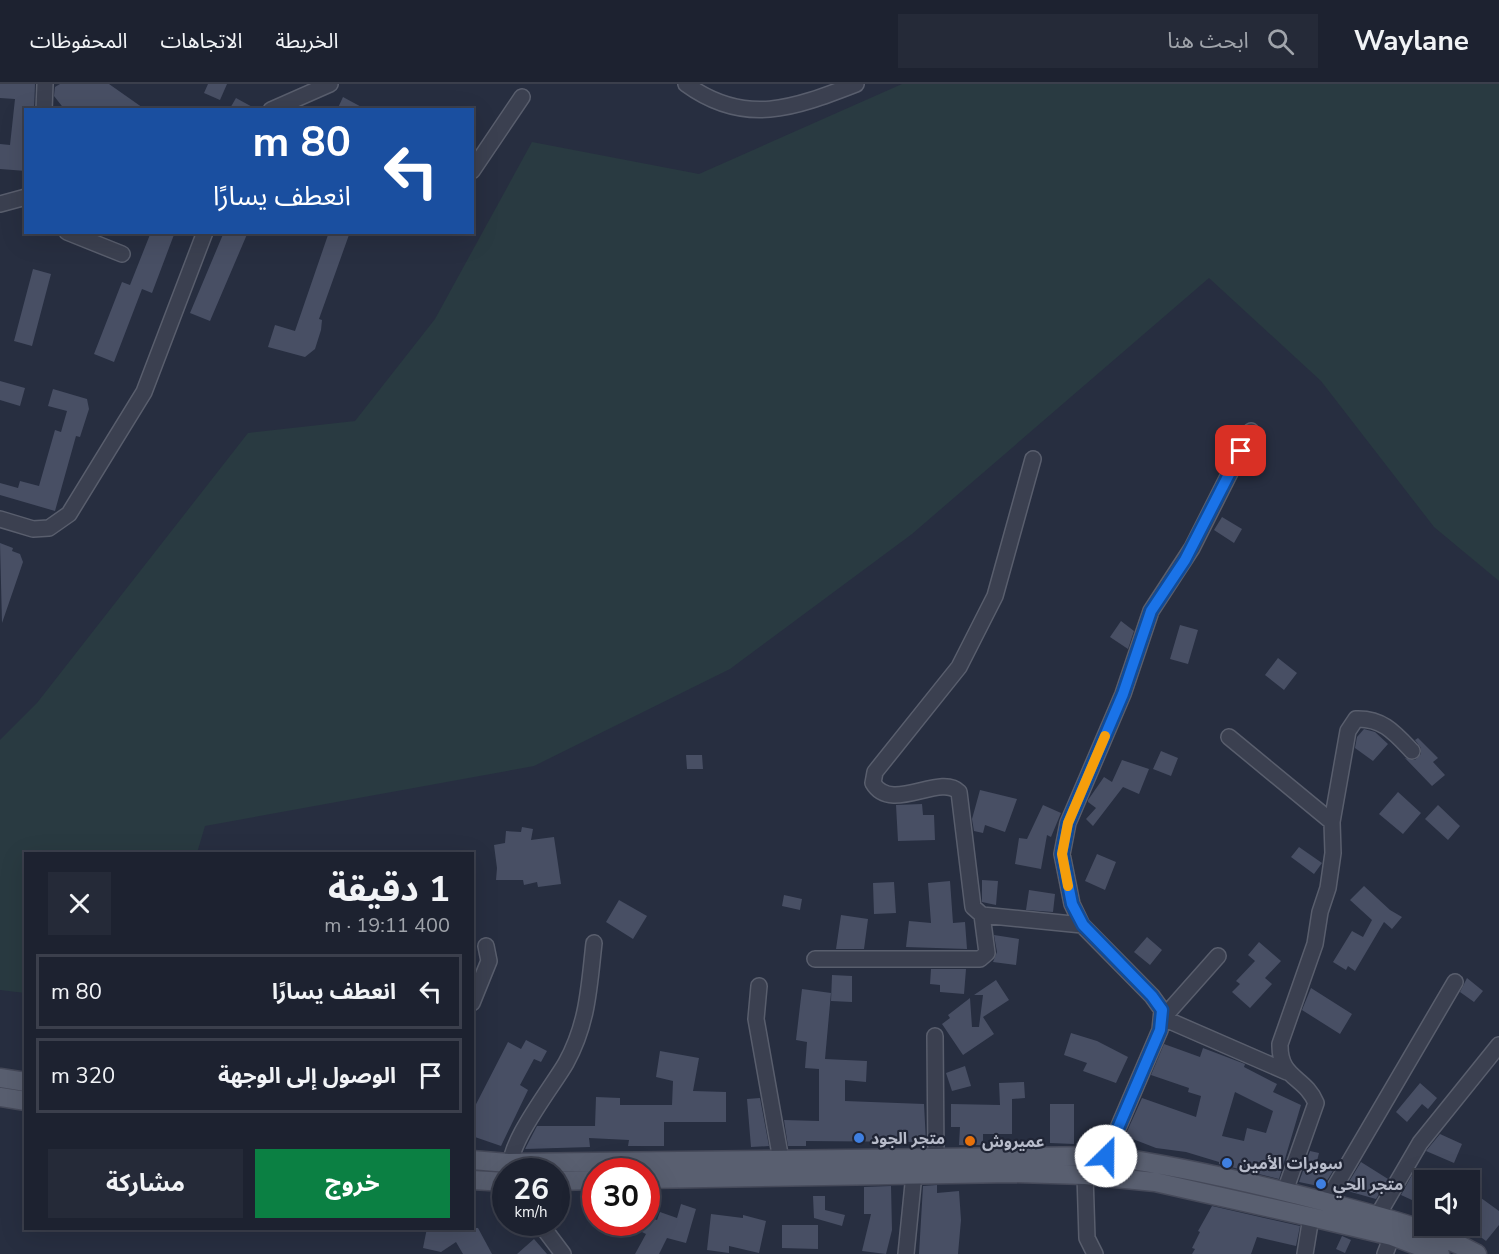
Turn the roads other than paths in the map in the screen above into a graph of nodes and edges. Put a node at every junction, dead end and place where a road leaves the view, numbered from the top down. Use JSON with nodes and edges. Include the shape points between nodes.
{"nodes":[{"id":1,"x":45,"y":84,"type":"edge"},
{"id":2,"x":330,"y":84,"type":"edge"},
{"id":3,"x":686,"y":84,"type":"edge"},
{"id":4,"x":856,"y":84,"type":"edge"},
{"id":5,"x":522,"y":97,"type":"dead end"},
{"id":6,"x":44,"y":108,"type":"edge"},
{"id":7,"x":276,"y":108,"type":"edge"},
{"id":8,"x":474,"y":168,"type":"edge"},
{"id":9,"x":24,"y":199,"type":"edge"},
{"id":10,"x":0,"y":204,"type":"edge"},
{"id":11,"x":72,"y":234,"type":"edge"},
{"id":12,"x":204,"y":234,"type":"edge"},
{"id":13,"x":122,"y":254,"type":"dead end"},
{"id":14,"x":1251,"y":431,"type":"dead end"},
{"id":15,"x":1033,"y":459,"type":"dead end"},
{"id":16,"x":0,"y":519,"type":"edge"},
{"id":17,"x":1229,"y":737,"type":"dead end"},
{"id":18,"x":1412,"y":751,"type":"dead end"},
{"id":19,"x":1332,"y":822,"type":"junction"},
{"id":20,"x":982,"y":915,"type":"junction"},
{"id":21,"x":1083,"y":925,"type":"junction"},
{"id":22,"x":594,"y":943,"type":"dead end"},
{"id":23,"x":486,"y":946,"type":"dead end"},
{"id":24,"x":1218,"y":956,"type":"dead end"},
{"id":25,"x":815,"y":959,"type":"dead end"},
{"id":26,"x":1455,"y":982,"type":"dead end"},
{"id":27,"x":759,"y":986,"type":"dead end"},
{"id":28,"x":474,"y":999,"type":"edge"},
{"id":29,"x":1163,"y":1018,"type":"junction"},
{"id":30,"x":936,"y":1036,"type":"dead end"},
{"id":31,"x":1499,"y":1045,"type":"edge"},
{"id":32,"x":1287,"y":1072,"type":"junction"},
{"id":33,"x":0,"y":1078,"type":"edge"},
{"id":34,"x":24,"y":1082,"type":"edge"},
{"id":35,"x":0,"y":1096,"type":"edge"},
{"id":36,"x":24,"y":1101,"type":"edge"},
{"id":37,"x":1106,"y":1156,"type":"junction"},
{"id":38,"x":513,"y":1158,"type":"edge"},
{"id":39,"x":936,"y":1158,"type":"junction"},
{"id":40,"x":474,"y":1160,"type":"edge"},
{"id":41,"x":781,"y":1160,"type":"junction"},
{"id":42,"x":492,"y":1164,"type":"edge"},
{"id":43,"x":570,"y":1165,"type":"edge"},
{"id":44,"x":914,"y":1174,"type":"junction"},
{"id":45,"x":1085,"y":1174,"type":"junction"},
{"id":46,"x":660,"y":1179,"type":"edge"},
{"id":47,"x":474,"y":1180,"type":"edge"},
{"id":48,"x":492,"y":1181,"type":"edge"},
{"id":49,"x":1286,"y":1191,"type":"junction"},
{"id":50,"x":1326,"y":1202,"type":"junction"},
{"id":51,"x":1377,"y":1215,"type":"junction"},
{"id":52,"x":1311,"y":1217,"type":"junction"},
{"id":53,"x":550,"y":1236,"type":"edge"},
{"id":54,"x":1392,"y":1236,"type":"junction"},
{"id":55,"x":563,"y":1254,"type":"edge"},
{"id":56,"x":906,"y":1254,"type":"edge"},
{"id":57,"x":1095,"y":1254,"type":"edge"},
{"id":58,"x":1305,"y":1254,"type":"edge"},
{"id":59,"x":1385,"y":1254,"type":"edge"},
{"id":60,"x":1440,"y":1254,"type":"edge"},
{"id":61,"x":1477,"y":1254,"type":"edge"}],
"edges":[{"from":1,"to":6,"type":"street"},
{"from":2,"to":7,"type":"street"},
{"from":3,"to":4,"type":"street","via":[[735,109],[769,111],[805,104]]},
{"from":5,"to":8,"type":"street"},
{"from":9,"to":10,"type":"street"},
{"from":11,"to":13,"type":"street"},
{"from":12,"to":16,"type":"street","via":[[144,392],[69,514],[49,528],[33,529]]},
{"from":14,"to":21,"type":"street","via":[[1187,556],[1151,611],[1123,694],[1068,823],[1062,854],[1072,904]]},
{"from":15,"to":20,"type":"street","via":[[995,596],[959,667],[875,772],[873,783],[892,796],[950,787],[959,792],[974,907]]},
{"from":17,"to":19,"type":"street"},
{"from":18,"to":19,"type":"street","via":[[1373,718],[1356,719],[1348,731]]},
{"from":19,"to":32,"type":"street","via":[[1333,853],[1315,944],[1280,1044],[1279,1059]]},
{"from":20,"to":21,"type":"street"},
{"from":20,"to":25,"type":"street","via":[[985,958]]},
{"from":21,"to":29,"type":"street","via":[[1152,996]]},
{"from":22,"to":38,"type":"street","via":[[586,1018],[566,1062],[526,1125]]},
{"from":23,"to":28,"type":"street","via":[[489,961]]},
{"from":24,"to":29,"type":"street"},
{"from":26,"to":50,"type":"street"},
{"from":27,"to":41,"type":"street","via":[[756,1018]]},
{"from":29,"to":32,"type":"street"},
{"from":29,"to":37,"type":"street"},
{"from":30,"to":39,"type":"street"},
{"from":31,"to":51,"type":"street","via":[[1420,1143]]},
{"from":32,"to":49,"type":"street","via":[[1311,1092],[1316,1103]]},
{"from":33,"to":34,"type":"main road"},
{"from":35,"to":36,"type":"main road"},
{"from":37,"to":39,"type":"main road"},
{"from":37,"to":49,"type":"main road","via":[[1160,1163]]},
{"from":39,"to":41,"type":"main road"},
{"from":40,"to":42,"type":"main road"},
{"from":41,"to":43,"type":"main road"},
{"from":44,"to":45,"type":"main road"},
{"from":44,"to":46,"type":"main road"},
{"from":44,"to":56,"type":"street"},
{"from":45,"to":52,"type":"main road","via":[[1155,1182]]},
{"from":45,"to":57,"type":"street","via":[[1087,1238]]},
{"from":47,"to":48,"type":"main road"},
{"from":49,"to":50,"type":"main road"},
{"from":50,"to":51,"type":"main road"},
{"from":51,"to":61,"type":"main road"},
{"from":52,"to":54,"type":"main road"},
{"from":52,"to":58,"type":"street"},
{"from":53,"to":55,"type":"street"},
{"from":54,"to":59,"type":"street"},
{"from":54,"to":60,"type":"main road"}]}
